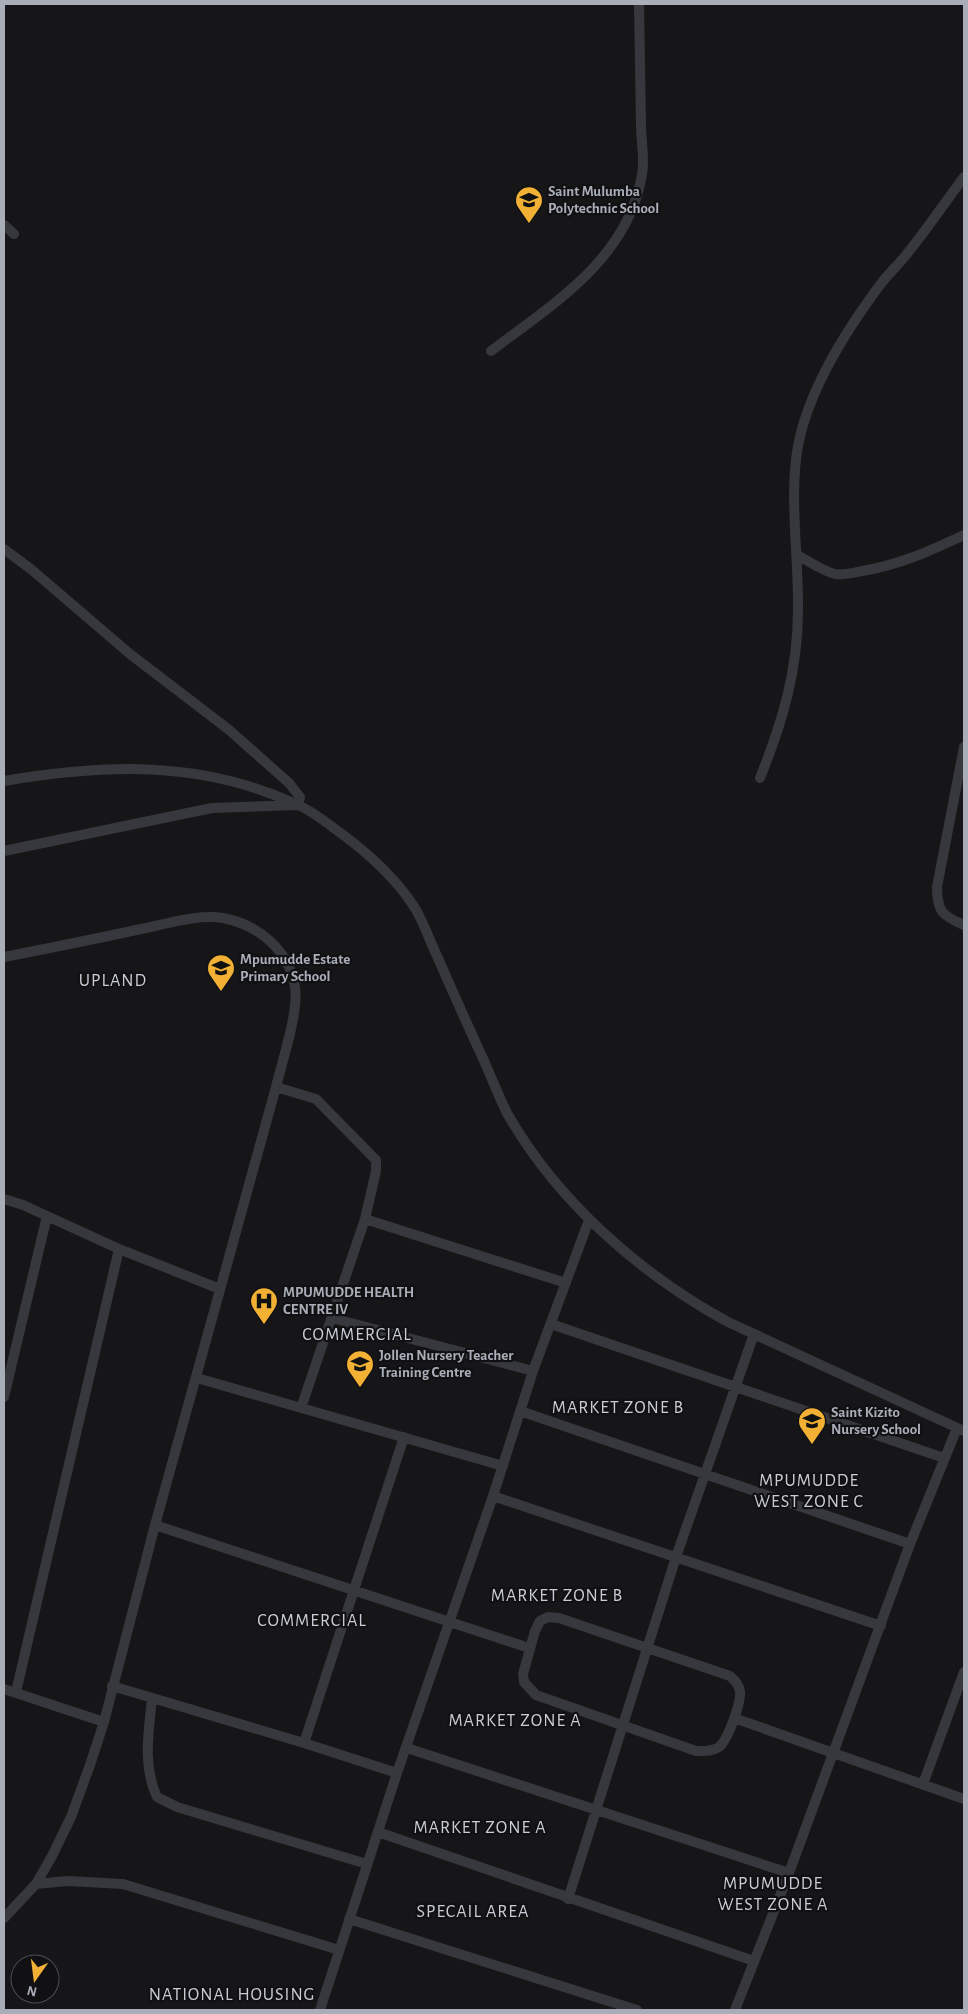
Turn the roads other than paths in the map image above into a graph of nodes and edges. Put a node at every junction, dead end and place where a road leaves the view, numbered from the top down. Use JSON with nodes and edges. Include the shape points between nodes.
{"nodes":[{"id":1,"x":639,"y":4,"type":"edge"},
{"id":2,"x":964,"y":177,"type":"edge"},
{"id":3,"x":4,"y":225,"type":"edge"},
{"id":4,"x":14,"y":234,"type":"dead end"},
{"id":5,"x":491,"y":350,"type":"dead end"},
{"id":6,"x":964,"y":535,"type":"edge"},
{"id":7,"x":4,"y":549,"type":"edge"},
{"id":8,"x":797,"y":555,"type":"junction"},
{"id":9,"x":964,"y":747,"type":"edge"},
{"id":10,"x":760,"y":778,"type":"dead end"},
{"id":11,"x":4,"y":781,"type":"edge"},
{"id":12,"x":298,"y":805,"type":"junction"},
{"id":13,"x":4,"y":851,"type":"edge"},
{"id":14,"x":964,"y":925,"type":"edge"},
{"id":15,"x":4,"y":957,"type":"edge"},
{"id":16,"x":276,"y":1087,"type":"junction"},
{"id":17,"x":4,"y":1199,"type":"edge"},
{"id":18,"x":47,"y":1216,"type":"junction"},
{"id":19,"x":365,"y":1219,"type":"junction"},
{"id":20,"x":589,"y":1220,"type":"junction"},
{"id":21,"x":119,"y":1249,"type":"junction"},
{"id":22,"x":566,"y":1283,"type":"junction"},
{"id":23,"x":220,"y":1289,"type":"junction"},
{"id":24,"x":332,"y":1318,"type":"junction"},
{"id":25,"x":551,"y":1324,"type":"junction"},
{"id":26,"x":754,"y":1334,"type":"junction"},
{"id":27,"x":532,"y":1371,"type":"junction"},
{"id":28,"x":197,"y":1378,"type":"junction"},
{"id":29,"x":736,"y":1388,"type":"junction"},
{"id":30,"x":4,"y":1397,"type":"edge"},
{"id":31,"x":301,"y":1408,"type":"junction"},
{"id":32,"x":520,"y":1411,"type":"junction"},
{"id":33,"x":961,"y":1429,"type":"edge"},
{"id":34,"x":404,"y":1437,"type":"junction"},
{"id":35,"x":944,"y":1458,"type":"junction"},
{"id":36,"x":502,"y":1466,"type":"junction"},
{"id":37,"x":705,"y":1476,"type":"junction"},
{"id":38,"x":493,"y":1496,"type":"junction"},
{"id":39,"x":155,"y":1525,"type":"junction"},
{"id":40,"x":910,"y":1544,"type":"junction"},
{"id":41,"x":676,"y":1557,"type":"junction"},
{"id":42,"x":354,"y":1590,"type":"junction"},
{"id":43,"x":451,"y":1621,"type":"junction"},
{"id":44,"x":881,"y":1626,"type":"junction"},
{"id":45,"x":529,"y":1648,"type":"junction"},
{"id":46,"x":646,"y":1648,"type":"junction"},
{"id":47,"x":964,"y":1672,"type":"edge"},
{"id":48,"x":112,"y":1686,"type":"junction"},
{"id":49,"x":4,"y":1689,"type":"edge"},
{"id":50,"x":16,"y":1692,"type":"junction"},
{"id":51,"x":152,"y":1698,"type":"junction"},
{"id":52,"x":734,"y":1718,"type":"junction"},
{"id":53,"x":104,"y":1722,"type":"junction"},
{"id":54,"x":622,"y":1727,"type":"junction"},
{"id":55,"x":304,"y":1742,"type":"junction"},
{"id":56,"x":407,"y":1748,"type":"junction"},
{"id":57,"x":832,"y":1753,"type":"junction"},
{"id":58,"x":398,"y":1773,"type":"junction"},
{"id":59,"x":923,"y":1784,"type":"junction"},
{"id":60,"x":964,"y":1799,"type":"edge"},
{"id":61,"x":595,"y":1810,"type":"junction"},
{"id":62,"x":378,"y":1832,"type":"junction"},
{"id":63,"x":367,"y":1864,"type":"junction"},
{"id":64,"x":789,"y":1873,"type":"junction"},
{"id":65,"x":36,"y":1884,"type":"junction"},
{"id":66,"x":568,"y":1899,"type":"junction"},
{"id":67,"x":4,"y":1918,"type":"edge"},
{"id":68,"x":349,"y":1919,"type":"junction"},
{"id":69,"x":339,"y":1950,"type":"junction"},
{"id":70,"x":754,"y":1961,"type":"junction"},
{"id":71,"x":322,"y":2010,"type":"edge"},
{"id":72,"x":637,"y":2010,"type":"edge"},
{"id":73,"x":735,"y":2010,"type":"edge"}],
"edges":[{"from":1,"to":5,"type":"street","via":[[643,172],[632,211],[605,256],[561,299]]},
{"from":2,"to":8,"type":"street","via":[[910,251],[883,281],[822,378],[805,418],[796,459]]},
{"from":3,"to":4,"type":"street"},
{"from":6,"to":8,"type":"street","via":[[890,567],[848,574],[827,571]]},
{"from":7,"to":12,"type":"street","via":[[130,654],[228,729],[296,790],[300,797]]},
{"from":8,"to":10,"type":"street","via":[[798,612],[793,674],[784,715]]},
{"from":9,"to":14,"type":"street","via":[[937,887],[937,902],[940,911],[949,919]]},
{"from":11,"to":12,"type":"street","via":[[108,769],[175,770],[215,776]]},
{"from":12,"to":13,"type":"street","via":[[212,808]]},
{"from":12,"to":20,"type":"street","via":[[356,844],[389,875],[415,909],[507,1113],[543,1165]]},
{"from":15,"to":16,"type":"street","via":[[189,919],[222,918],[249,925],[271,941],[288,962],[296,988],[293,1017]]},
{"from":16,"to":19,"type":"street","via":[[316,1100],[376,1160]]},
{"from":16,"to":23,"type":"street"},
{"from":17,"to":18,"type":"street"},
{"from":18,"to":21,"type":"street"},
{"from":18,"to":30,"type":"street"},
{"from":19,"to":22,"type":"street"},
{"from":19,"to":24,"type":"street"},
{"from":20,"to":22,"type":"street"},
{"from":20,"to":26,"type":"street","via":[[698,1306]]},
{"from":21,"to":23,"type":"street"},
{"from":21,"to":50,"type":"street"},
{"from":22,"to":25,"type":"street"},
{"from":23,"to":28,"type":"street"},
{"from":24,"to":27,"type":"street"},
{"from":24,"to":31,"type":"street"},
{"from":25,"to":27,"type":"street"},
{"from":25,"to":29,"type":"street"},
{"from":26,"to":29,"type":"street"},
{"from":26,"to":33,"type":"street"},
{"from":27,"to":32,"type":"street"},
{"from":28,"to":31,"type":"street"},
{"from":28,"to":39,"type":"street"},
{"from":29,"to":35,"type":"street"},
{"from":29,"to":37,"type":"street"},
{"from":31,"to":34,"type":"street"},
{"from":32,"to":36,"type":"street"},
{"from":32,"to":37,"type":"street"},
{"from":33,"to":35,"type":"street"},
{"from":34,"to":36,"type":"street"},
{"from":34,"to":42,"type":"street"},
{"from":35,"to":40,"type":"street"},
{"from":36,"to":38,"type":"street"},
{"from":37,"to":40,"type":"street"},
{"from":37,"to":41,"type":"street"},
{"from":38,"to":41,"type":"street"},
{"from":38,"to":43,"type":"street"},
{"from":39,"to":42,"type":"street"},
{"from":39,"to":48,"type":"street"},
{"from":40,"to":44,"type":"street"},
{"from":41,"to":44,"type":"street"},
{"from":41,"to":46,"type":"street"},
{"from":42,"to":43,"type":"street"},
{"from":42,"to":55,"type":"street"},
{"from":43,"to":45,"type":"street"},
{"from":43,"to":56,"type":"street"},
{"from":44,"to":57,"type":"street"},
{"from":45,"to":46,"type":"street","via":[[540,1621],[548,1617]]},
{"from":45,"to":54,"type":"street","via":[[523,1674],[529,1690]]},
{"from":46,"to":52,"type":"street","via":[[730,1676],[738,1683],[741,1694]]},
{"from":46,"to":54,"type":"street"},
{"from":47,"to":59,"type":"street"},
{"from":48,"to":51,"type":"street"},
{"from":48,"to":53,"type":"street"},
{"from":49,"to":50,"type":"street"},
{"from":50,"to":53,"type":"street"},
{"from":51,"to":55,"type":"street"},
{"from":51,"to":63,"type":"street","via":[[148,1774],[157,1797],[176,1806]]},
{"from":52,"to":54,"type":"street","via":[[725,1740],[718,1748],[708,1751],[696,1751]]},
{"from":52,"to":57,"type":"street"},
{"from":53,"to":65,"type":"street","via":[[71,1817]]},
{"from":54,"to":61,"type":"street"},
{"from":55,"to":58,"type":"street"},
{"from":56,"to":58,"type":"street"},
{"from":56,"to":61,"type":"street"},
{"from":57,"to":59,"type":"street"},
{"from":57,"to":64,"type":"street"},
{"from":58,"to":62,"type":"street"},
{"from":59,"to":60,"type":"street"},
{"from":61,"to":64,"type":"street"},
{"from":61,"to":66,"type":"street"},
{"from":62,"to":63,"type":"street"},
{"from":62,"to":66,"type":"street"},
{"from":63,"to":68,"type":"street"},
{"from":64,"to":70,"type":"street"},
{"from":65,"to":67,"type":"street"},
{"from":65,"to":69,"type":"street","via":[[66,1881],[123,1884]]},
{"from":66,"to":70,"type":"street"},
{"from":68,"to":69,"type":"street"},
{"from":68,"to":72,"type":"street"},
{"from":69,"to":71,"type":"street"},
{"from":70,"to":73,"type":"street"}]}
